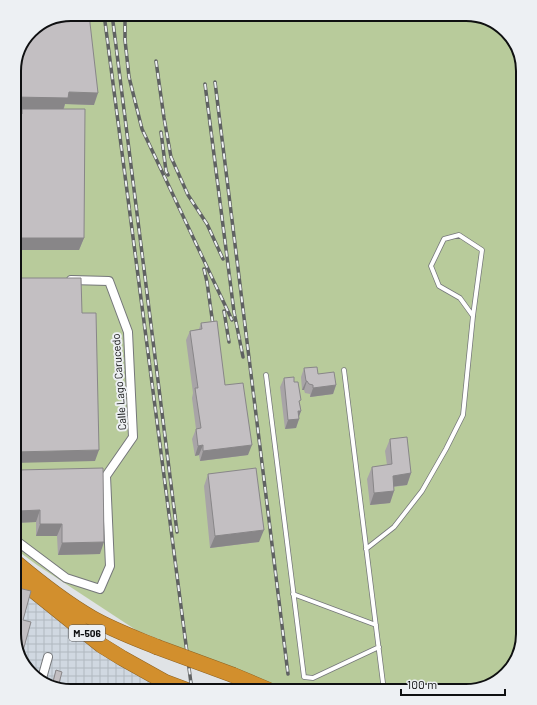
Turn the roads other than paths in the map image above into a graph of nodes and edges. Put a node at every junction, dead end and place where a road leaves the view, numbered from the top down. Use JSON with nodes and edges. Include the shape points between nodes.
{"nodes":[{"id":1,"x":62,"y":279,"type":"edge"},
{"id":2,"x":473,"y":316,"type":"junction"},
{"id":3,"x":344,"y":370,"type":"dead end"},
{"id":4,"x":266,"y":375,"type":"dead end"},
{"id":5,"x":21,"y":544,"type":"edge"},
{"id":6,"x":366,"y":549,"type":"junction"},
{"id":7,"x":21,"y":569,"type":"edge"},
{"id":8,"x":21,"y":570,"type":"edge"},
{"id":9,"x":294,"y":594,"type":"junction"},
{"id":10,"x":376,"y":624,"type":"junction"},
{"id":11,"x":378,"y":647,"type":"junction"},
{"id":12,"x":48,"y":657,"type":"dead end"},
{"id":13,"x":43,"y":675,"type":"edge"},
{"id":14,"x":170,"y":684,"type":"edge"},
{"id":15,"x":254,"y":684,"type":"edge"},
{"id":16,"x":383,"y":684,"type":"edge"}],
"edges":[{"from":1,"to":5,"type":"street","name":"Calle Lago Carucedo","via":[[109,281],[128,332],[133,437],[102,476],[110,566],[100,589],[66,578]]},
{"from":2,"to":2,"type":"lane","via":[[482,250],[459,235],[444,239],[431,266],[439,286],[460,298]]},
{"from":2,"to":6,"type":"lane","via":[[463,415],[422,492],[394,527]]},
{"from":3,"to":6,"type":"lane"},
{"from":4,"to":9,"type":"lane"},
{"from":6,"to":10,"type":"lane"},
{"from":7,"to":15,"type":"highway","number":"M-506","bridge":true,"via":[[65,601],[125,634]]},
{"from":8,"to":14,"type":"highway","number":"M-506","via":[[101,644]]},
{"from":9,"to":10,"type":"lane"},
{"from":9,"to":11,"type":"lane","via":[[304,677],[313,678]]},
{"from":10,"to":11,"type":"lane"},
{"from":11,"to":16,"type":"lane"},
{"from":12,"to":13,"type":"street"}]}
